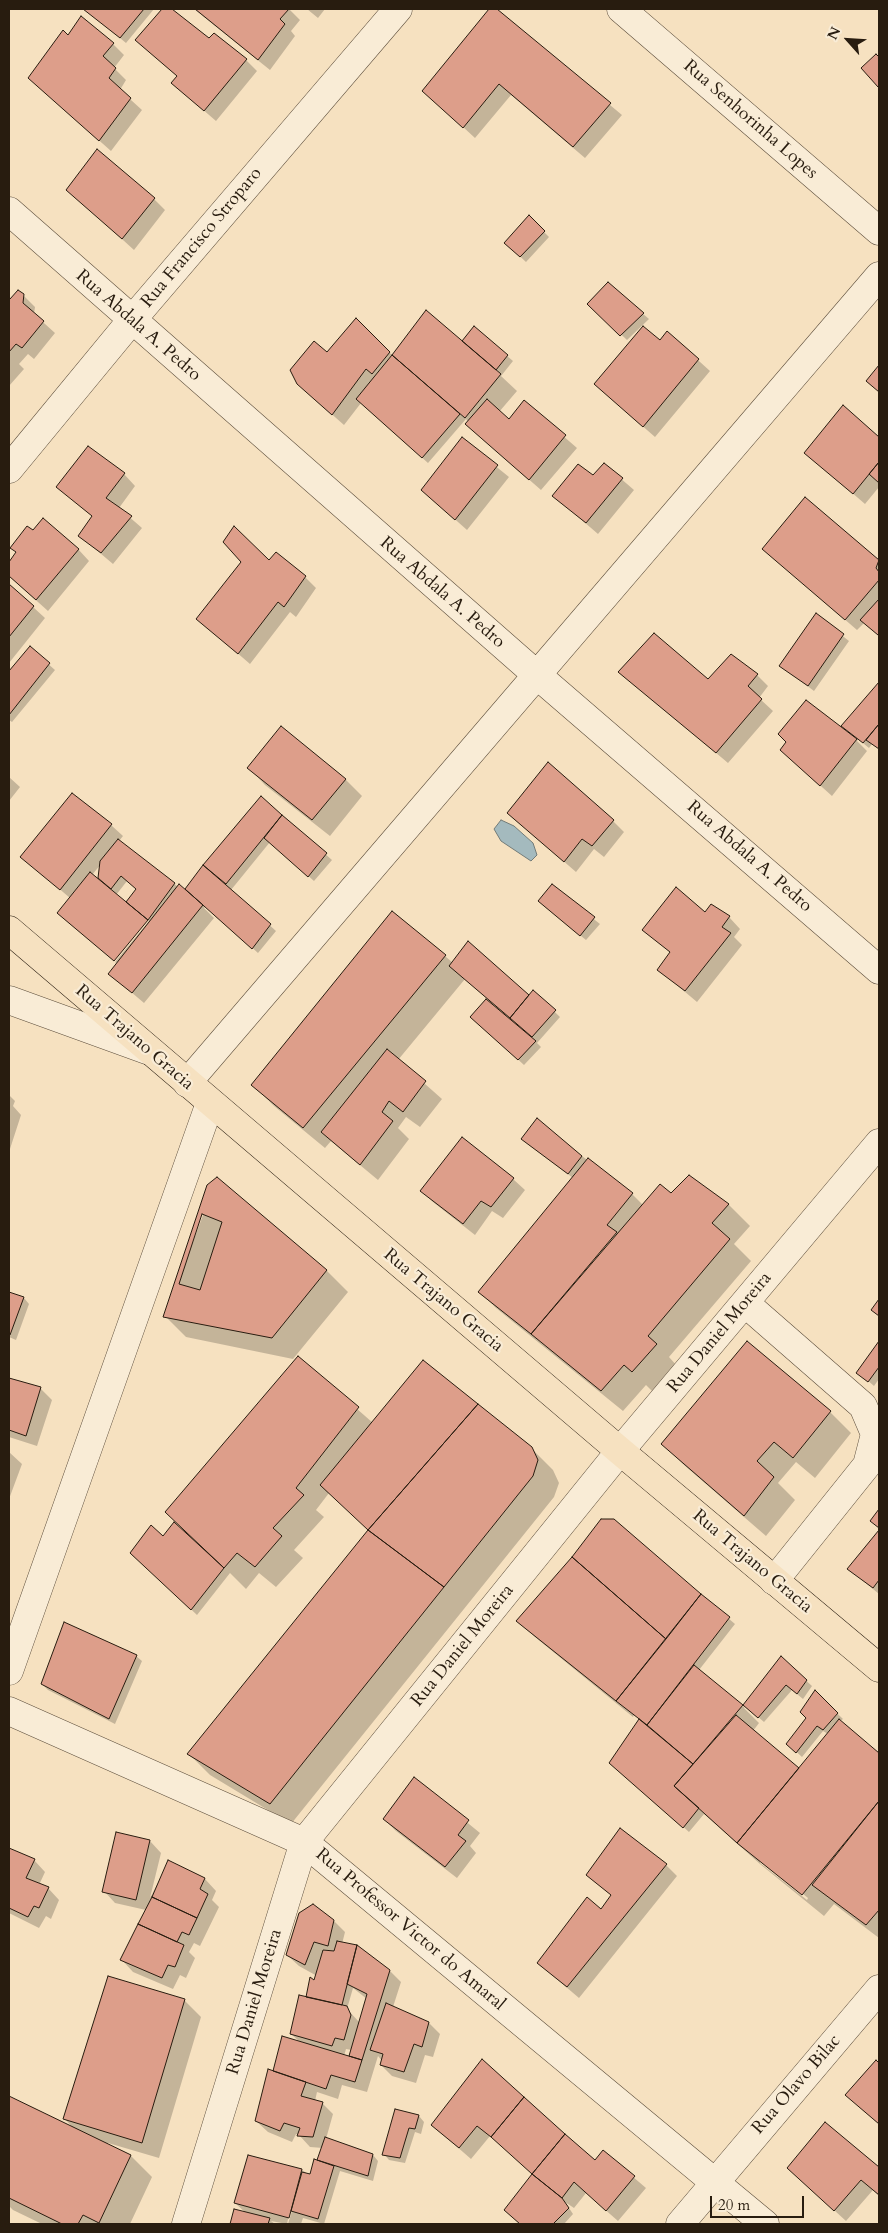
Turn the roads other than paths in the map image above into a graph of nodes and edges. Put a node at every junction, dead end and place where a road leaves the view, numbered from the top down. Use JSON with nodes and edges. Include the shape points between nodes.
{"nodes":[{"id":1,"x":398,"y":9,"type":"edge"},
{"id":2,"x":621,"y":9,"type":"edge"},
{"id":3,"x":9,"y":211,"type":"edge"},
{"id":4,"x":879,"y":231,"type":"edge"},
{"id":5,"x":879,"y":276,"type":"edge"},
{"id":6,"x":131,"y":321,"type":"junction"},
{"id":7,"x":9,"y":468,"type":"edge"},
{"id":8,"x":537,"y":676,"type":"junction"},
{"id":9,"x":9,"y":930,"type":"edge"},
{"id":10,"x":879,"y":970,"type":"edge"},
{"id":11,"x":9,"y":1000,"type":"edge"},
{"id":12,"x":147,"y":1050,"type":"junction"},
{"id":13,"x":187,"y":1083,"type":"junction"},
{"id":14,"x":210,"y":1103,"type":"junction"},
{"id":15,"x":879,"y":1143,"type":"edge"},
{"id":16,"x":745,"y":1304,"type":"junction"},
{"id":17,"x":620,"y":1451,"type":"junction"},
{"id":18,"x":774,"y":1581,"type":"junction"},
{"id":19,"x":879,"y":1668,"type":"edge"},
{"id":20,"x":9,"y":1671,"type":"edge"},
{"id":21,"x":9,"y":1710,"type":"edge"},
{"id":22,"x":304,"y":1842,"type":"junction"},
{"id":23,"x":879,"y":1990,"type":"edge"},
{"id":24,"x":715,"y":2182,"type":"junction"},
{"id":25,"x":186,"y":2224,"type":"edge"},
{"id":26,"x":680,"y":2224,"type":"edge"},
{"id":27,"x":765,"y":2224,"type":"edge"}],
"edges":[{"from":1,"to":6,"type":"street","name":"Rua Francisco Stroparo"},
{"from":2,"to":4,"type":"street","name":"Rua Senhorinha Lopes"},
{"from":3,"to":6,"type":"street","name":"Rua Abdala A. Pedro"},
{"from":5,"to":8,"type":"street"},
{"from":6,"to":7,"type":"street","name":"Rua Francisco Stroparo"},
{"from":6,"to":8,"type":"street","name":"Rua Abdala A. Pedro"},
{"from":8,"to":10,"type":"street","name":"Rua Abdala A. Pedro"},
{"from":8,"to":13,"type":"street"},
{"from":9,"to":12,"type":"main road","name":"Rua Trajano Gracia"},
{"from":11,"to":12,"type":"street"},
{"from":12,"to":13,"type":"main road","name":"Rua Trajano Gracia"},
{"from":13,"to":14,"type":"main road","name":"Rua Trajano Gracia"},
{"from":14,"to":17,"type":"main road","name":"Rua Trajano Gracia"},
{"from":14,"to":20,"type":"street"},
{"from":15,"to":16,"type":"street","name":"Rua Daniel Moreira"},
{"from":16,"to":17,"type":"street","name":"Rua Daniel Moreira"},
{"from":16,"to":18,"type":"street","via":[[863,1406],[875,1434],[867,1465]]},
{"from":17,"to":18,"type":"main road","name":"Rua Trajano Gracia"},
{"from":17,"to":22,"type":"street","name":"Rua Daniel Moreira"},
{"from":18,"to":19,"type":"main road","name":"Rua Trajano Gracia"},
{"from":21,"to":22,"type":"street","name":"Rua Professor Victor do Amaral"},
{"from":22,"to":24,"type":"street","name":"Rua Professor Victor do Amaral"},
{"from":22,"to":25,"type":"street","name":"Rua Daniel Moreira"},
{"from":23,"to":24,"type":"street","name":"Rua Olavo Bilac"},
{"from":24,"to":26,"type":"street","name":"Rua Olavo Bilac"},
{"from":24,"to":27,"type":"street","name":"Rua Professor Victor do Amaral"}]}
